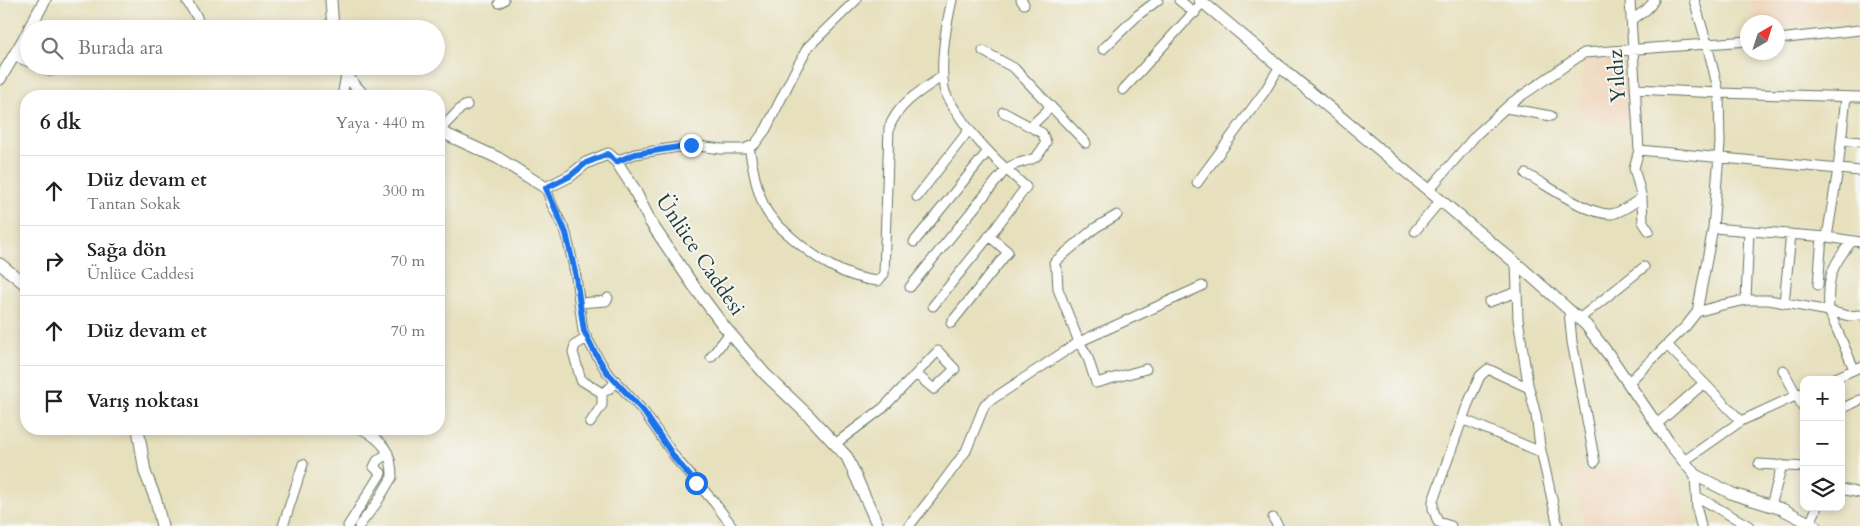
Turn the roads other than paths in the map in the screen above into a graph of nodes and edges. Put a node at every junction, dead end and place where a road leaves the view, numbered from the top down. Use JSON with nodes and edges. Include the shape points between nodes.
{"nodes":[{"id":1,"x":45,"y":0,"type":"edge"},
{"id":2,"x":186,"y":0,"type":"edge"},
{"id":3,"x":331,"y":0,"type":"edge"},
{"id":4,"x":856,"y":0,"type":"edge"},
{"id":5,"x":952,"y":0,"type":"edge"},
{"id":6,"x":1158,"y":0,"type":"edge"},
{"id":7,"x":1179,"y":0,"type":"edge"},
{"id":8,"x":1630,"y":0,"type":"edge"},
{"id":9,"x":1654,"y":0,"type":"edge"},
{"id":10,"x":1694,"y":0,"type":"edge"},
{"id":11,"x":1202,"y":1,"type":"edge"},
{"id":12,"x":1195,"y":13,"type":"junction"},
{"id":13,"x":34,"y":20,"type":"edge"},
{"id":14,"x":198,"y":20,"type":"edge"},
{"id":15,"x":332,"y":20,"type":"edge"},
{"id":16,"x":1631,"y":20,"type":"junction"},
{"id":17,"x":1860,"y":30,"type":"edge"},
{"id":18,"x":1785,"y":38,"type":"edge"},
{"id":19,"x":1740,"y":42,"type":"edge"},
{"id":20,"x":1707,"y":44,"type":"junction"},
{"id":21,"x":20,"y":45,"type":"edge"},
{"id":22,"x":1633,"y":48,"type":"junction"},
{"id":23,"x":1103,"y":49,"type":"dead end"},
{"id":24,"x":983,"y":50,"type":"dead end"},
{"id":25,"x":14,"y":56,"type":"junction"},
{"id":26,"x":20,"y":58,"type":"edge"},
{"id":27,"x":1280,"y":66,"type":"junction"},
{"id":28,"x":345,"y":75,"type":"edge"},
{"id":29,"x":348,"y":75,"type":"edge"},
{"id":30,"x":943,"y":76,"type":"junction"},
{"id":31,"x":0,"y":79,"type":"edge"},
{"id":32,"x":1635,"y":89,"type":"junction"},
{"id":33,"x":343,"y":90,"type":"edge"},
{"id":34,"x":359,"y":90,"type":"edge"},
{"id":35,"x":1123,"y":90,"type":"dead end"},
{"id":36,"x":1719,"y":94,"type":"junction"},
{"id":37,"x":1846,"y":97,"type":"junction"},
{"id":38,"x":1860,"y":97,"type":"edge"},
{"id":39,"x":467,"y":105,"type":"dead end"},
{"id":40,"x":1051,"y":107,"type":"junction"},
{"id":41,"x":1506,"y":108,"type":"junction"},
{"id":42,"x":1003,"y":112,"type":"dead end"},
{"id":43,"x":1551,"y":116,"type":"dead end"},
{"id":44,"x":445,"y":125,"type":"edge"},
{"id":45,"x":1031,"y":126,"type":"junction"},
{"id":46,"x":969,"y":130,"type":"junction"},
{"id":47,"x":445,"y":134,"type":"edge"},
{"id":48,"x":1841,"y":140,"type":"junction"},
{"id":49,"x":1860,"y":142,"type":"edge"},
{"id":50,"x":1086,"y":143,"type":"dead end"},
{"id":51,"x":749,"y":147,"type":"junction"},
{"id":52,"x":1639,"y":150,"type":"junction"},
{"id":53,"x":988,"y":151,"type":"junction"},
{"id":54,"x":1719,"y":157,"type":"junction"},
{"id":55,"x":616,"y":162,"type":"junction"},
{"id":56,"x":1006,"y":169,"type":"junction"},
{"id":57,"x":1838,"y":169,"type":"junction"},
{"id":58,"x":1860,"y":171,"type":"edge"},
{"id":59,"x":1526,"y":174,"type":"dead end"},
{"id":60,"x":1197,"y":184,"type":"dead end"},
{"id":61,"x":546,"y":188,"type":"junction"},
{"id":62,"x":1428,"y":191,"type":"junction"},
{"id":63,"x":917,"y":197,"type":"dead end"},
{"id":64,"x":1642,"y":198,"type":"junction"},
{"id":65,"x":1440,"y":201,"type":"junction"},
{"id":66,"x":1117,"y":215,"type":"dead end"},
{"id":67,"x":1713,"y":228,"type":"junction"},
{"id":68,"x":1649,"y":231,"type":"dead end"},
{"id":69,"x":1749,"y":231,"type":"junction"},
{"id":70,"x":1415,"y":232,"type":"dead end"},
{"id":71,"x":1791,"y":234,"type":"junction"},
{"id":72,"x":989,"y":236,"type":"junction"},
{"id":73,"x":1824,"y":237,"type":"junction"},
{"id":74,"x":1856,"y":241,"type":"edge"},
{"id":75,"x":914,"y":242,"type":"dead end"},
{"id":76,"x":1516,"y":263,"type":"junction"},
{"id":77,"x":0,"y":264,"type":"edge"},
{"id":78,"x":1644,"y":267,"type":"dead end"},
{"id":79,"x":20,"y":280,"type":"edge"},
{"id":80,"x":1818,"y":285,"type":"dead end"},
{"id":81,"x":1202,"y":286,"type":"dead end"},
{"id":82,"x":910,"y":287,"type":"dead end"},
{"id":83,"x":1517,"y":292,"type":"junction"},
{"id":84,"x":608,"y":298,"type":"dead end"},
{"id":85,"x":1746,"y":300,"type":"junction"},
{"id":86,"x":1490,"y":302,"type":"dead end"},
{"id":87,"x":579,"y":303,"type":"junction"},
{"id":88,"x":1784,"y":303,"type":"junction"},
{"id":89,"x":933,"y":306,"type":"dead end"},
{"id":90,"x":1569,"y":310,"type":"junction"},
{"id":91,"x":1829,"y":311,"type":"junction"},
{"id":92,"x":1697,"y":312,"type":"junction"},
{"id":93,"x":1860,"y":315,"type":"edge"},
{"id":94,"x":1579,"y":319,"type":"junction"},
{"id":95,"x":951,"y":323,"type":"dead end"},
{"id":96,"x":730,"y":333,"type":"junction"},
{"id":97,"x":587,"y":338,"type":"junction"},
{"id":98,"x":1078,"y":342,"type":"junction"},
{"id":99,"x":1667,"y":345,"type":"junction"},
{"id":100,"x":711,"y":357,"type":"dead end"},
{"id":101,"x":1857,"y":368,"type":"edge"},
{"id":102,"x":1146,"y":369,"type":"dead end"},
{"id":103,"x":1784,"y":370,"type":"dead end"},
{"id":104,"x":916,"y":374,"type":"dead end"},
{"id":105,"x":1840,"y":376,"type":"edge"},
{"id":106,"x":616,"y":381,"type":"junction"},
{"id":107,"x":1704,"y":382,"type":"junction"},
{"id":108,"x":1628,"y":383,"type":"junction"},
{"id":109,"x":1529,"y":388,"type":"junction"},
{"id":110,"x":602,"y":393,"type":"junction"},
{"id":111,"x":1800,"y":394,"type":"edge"},
{"id":112,"x":1859,"y":403,"type":"edge"},
{"id":113,"x":1845,"y":407,"type":"edge"},
{"id":114,"x":1462,"y":419,"type":"junction"},
{"id":115,"x":1741,"y":420,"type":"junction"},
{"id":116,"x":590,"y":423,"type":"dead end"},
{"id":117,"x":1657,"y":424,"type":"junction"},
{"id":118,"x":139,"y":435,"type":"edge"},
{"id":119,"x":372,"y":435,"type":"edge"},
{"id":120,"x":835,"y":444,"type":"junction"},
{"id":121,"x":1541,"y":452,"type":"junction"},
{"id":122,"x":388,"y":453,"type":"junction"},
{"id":123,"x":1595,"y":462,"type":"dead end"},
{"id":124,"x":1684,"y":462,"type":"junction"},
{"id":125,"x":303,"y":464,"type":"dead end"},
{"id":126,"x":1759,"y":464,"type":"dead end"},
{"id":127,"x":1782,"y":465,"type":"junction"},
{"id":128,"x":1800,"y":467,"type":"edge"},
{"id":129,"x":1695,"y":475,"type":"junction"},
{"id":130,"x":1845,"y":490,"type":"edge"},
{"id":131,"x":1860,"y":493,"type":"edge"},
{"id":132,"x":1696,"y":496,"type":"junction"},
{"id":133,"x":1771,"y":506,"type":"junction"},
{"id":134,"x":1816,"y":511,"type":"edge"},
{"id":135,"x":1812,"y":525,"type":"edge"},
{"id":136,"x":162,"y":526,"type":"edge"},
{"id":137,"x":283,"y":526,"type":"edge"},
{"id":138,"x":348,"y":526,"type":"edge"},
{"id":139,"x":359,"y":526,"type":"edge"},
{"id":140,"x":732,"y":526,"type":"edge"},
{"id":141,"x":878,"y":526,"type":"edge"},
{"id":142,"x":909,"y":526,"type":"edge"},
{"id":143,"x":1451,"y":526,"type":"edge"},
{"id":144,"x":1558,"y":526,"type":"edge"},
{"id":145,"x":1702,"y":526,"type":"edge"},
{"id":146,"x":1749,"y":526,"type":"edge"}],
"edges":[{"from":1,"to":13,"type":"street"},
{"from":2,"to":14,"type":"street"},
{"from":3,"to":15,"type":"street"},
{"from":4,"to":51,"type":"street","via":[[808,47],[766,129]]},
{"from":5,"to":30,"type":"street","via":[[944,45]]},
{"from":6,"to":23,"type":"street"},
{"from":7,"to":12,"type":"street"},
{"from":8,"to":16,"type":"street","name":"Yıldız"},
{"from":9,"to":16,"type":"street"},
{"from":10,"to":20,"type":"street"},
{"from":11,"to":12,"type":"street"},
{"from":11,"to":27,"type":"street"},
{"from":12,"to":35,"type":"street"},
{"from":16,"to":22,"type":"street","name":"Yıldız"},
{"from":17,"to":18,"type":"street"},
{"from":19,"to":20,"type":"street"},
{"from":20,"to":22,"type":"street"},
{"from":20,"to":36,"type":"street"},
{"from":21,"to":25,"type":"street"},
{"from":22,"to":32,"type":"street","name":"Yıldız"},
{"from":22,"to":41,"type":"street","via":[[1584,53]]},
{"from":24,"to":40,"type":"street","via":[[1014,68]]},
{"from":25,"to":26,"type":"street"},
{"from":25,"to":31,"type":"street"},
{"from":27,"to":60,"type":"street"},
{"from":27,"to":62,"type":"street"},
{"from":28,"to":33,"type":"street"},
{"from":29,"to":34,"type":"street"},
{"from":30,"to":46,"type":"street","via":[[948,99]]},
{"from":30,"to":51,"type":"street","via":[[908,100],[889,128],[884,274],[878,280],[854,276],[822,261],[775,223],[756,184]]},
{"from":32,"to":36,"type":"street"},
{"from":32,"to":52,"type":"street","name":"Yıldız"},
{"from":36,"to":37,"type":"street"},
{"from":36,"to":54,"type":"street"},
{"from":37,"to":38,"type":"street"},
{"from":37,"to":48,"type":"street"},
{"from":39,"to":44,"type":"street"},
{"from":40,"to":45,"type":"street"},
{"from":40,"to":50,"type":"street"},
{"from":41,"to":43,"type":"street"},
{"from":41,"to":62,"type":"street","via":[[1476,135]]},
{"from":42,"to":45,"type":"street"},
{"from":45,"to":56,"type":"street","via":[[1042,133],[1046,142],[1040,155]]},
{"from":46,"to":53,"type":"street"},
{"from":46,"to":63,"type":"street"},
{"from":47,"to":61,"type":"street","via":[[498,158]]},
{"from":48,"to":49,"type":"street"},
{"from":48,"to":57,"type":"street"},
{"from":51,"to":55,"type":"street","via":[[721,150],[691,145],[635,154]]},
{"from":52,"to":54,"type":"street"},
{"from":52,"to":64,"type":"street","name":"Yıldız","via":[[1634,168]]},
{"from":53,"to":56,"type":"street"},
{"from":53,"to":75,"type":"street"},
{"from":54,"to":57,"type":"street"},
{"from":54,"to":67,"type":"street"},
{"from":55,"to":61,"type":"street","via":[[608,154],[586,163],[570,176]]},
{"from":55,"to":96,"type":"street","name":"Ünlüce Caddesi","via":[[651,223]]},
{"from":56,"to":72,"type":"street","via":[[1026,187]]},
{"from":56,"to":82,"type":"street"},
{"from":57,"to":58,"type":"street"},
{"from":57,"to":73,"type":"street"},
{"from":59,"to":64,"type":"street","via":[[1596,212],[1612,214]]},
{"from":61,"to":87,"type":"street","via":[[566,233]]},
{"from":62,"to":65,"type":"street"},
{"from":64,"to":68,"type":"street","name":"Yıldız","via":[[1643,222]]},
{"from":65,"to":70,"type":"street"},
{"from":65,"to":76,"type":"street"},
{"from":66,"to":98,"type":"street","via":[[1078,240],[1054,263],[1058,289]]},
{"from":67,"to":69,"type":"street"},
{"from":67,"to":92,"type":"street"},
{"from":69,"to":71,"type":"street"},
{"from":69,"to":85,"type":"street"},
{"from":71,"to":73,"type":"street"},
{"from":71,"to":88,"type":"street"},
{"from":72,"to":89,"type":"street"},
{"from":72,"to":95,"type":"street","via":[[1008,252]]},
{"from":73,"to":74,"type":"street"},
{"from":73,"to":80,"type":"street"},
{"from":74,"to":91,"type":"street","via":[[1835,265],[1829,280]]},
{"from":76,"to":83,"type":"street"},
{"from":76,"to":90,"type":"street"},
{"from":77,"to":79,"type":"street"},
{"from":78,"to":94,"type":"street"},
{"from":81,"to":98,"type":"street"},
{"from":83,"to":86,"type":"street"},
{"from":83,"to":109,"type":"street"},
{"from":84,"to":87,"type":"street","via":[[595,303]]},
{"from":85,"to":88,"type":"street"},
{"from":85,"to":92,"type":"street"},
{"from":87,"to":97,"type":"street"},
{"from":88,"to":91,"type":"street"},
{"from":90,"to":94,"type":"street"},
{"from":90,"to":123,"type":"street"},
{"from":91,"to":93,"type":"street"},
{"from":91,"to":101,"type":"street"},
{"from":92,"to":99,"type":"street"},
{"from":94,"to":108,"type":"street"},
{"from":96,"to":100,"type":"street"},
{"from":96,"to":120,"type":"street","name":"Ünlüce Caddesi","via":[[765,374]]},
{"from":97,"to":106,"type":"street","via":[[606,371]]},
{"from":97,"to":110,"type":"street","via":[[575,345],[573,352],[578,371],[581,380]]},
{"from":98,"to":102,"type":"street","via":[[1087,355],[1096,383]]},
{"from":98,"to":142,"type":"street","via":[[985,404],[966,451]]},
{"from":99,"to":107,"type":"street"},
{"from":99,"to":108,"type":"street"},
{"from":101,"to":105,"type":"street"},
{"from":103,"to":111,"type":"street"},
{"from":104,"to":120,"type":"street","via":[[883,408]]},
{"from":106,"to":110,"type":"street"},
{"from":106,"to":140,"type":"street"},
{"from":107,"to":115,"type":"street"},
{"from":107,"to":117,"type":"street"},
{"from":108,"to":117,"type":"street"},
{"from":109,"to":114,"type":"street","via":[[1488,369],[1480,376]]},
{"from":109,"to":121,"type":"street"},
{"from":110,"to":116,"type":"street","via":[[602,405]]},
{"from":111,"to":115,"type":"street"},
{"from":112,"to":113,"type":"street"},
{"from":114,"to":121,"type":"street"},
{"from":114,"to":143,"type":"street","via":[[1432,509],[1438,522]]},
{"from":115,"to":124,"type":"street"},
{"from":117,"to":124,"type":"street"},
{"from":118,"to":136,"type":"street","via":[[145,472]]},
{"from":119,"to":122,"type":"street"},
{"from":120,"to":141,"type":"street","name":"Ünlüce Caddesi","via":[[847,458]]},
{"from":121,"to":144,"type":"street"},
{"from":122,"to":138,"type":"street","via":[[374,466],[381,473]]},
{"from":122,"to":139,"type":"street","via":[[392,477]]},
{"from":124,"to":129,"type":"street"},
{"from":125,"to":137,"type":"street"},
{"from":126,"to":127,"type":"street"},
{"from":127,"to":128,"type":"street"},
{"from":127,"to":133,"type":"street"},
{"from":129,"to":132,"type":"street"},
{"from":129,"to":133,"type":"street","via":[[1733,494]]},
{"from":130,"to":131,"type":"street"},
{"from":132,"to":145,"type":"street"},
{"from":132,"to":146,"type":"street"},
{"from":133,"to":135,"type":"street"},
{"from":134,"to":135,"type":"street"}]}
